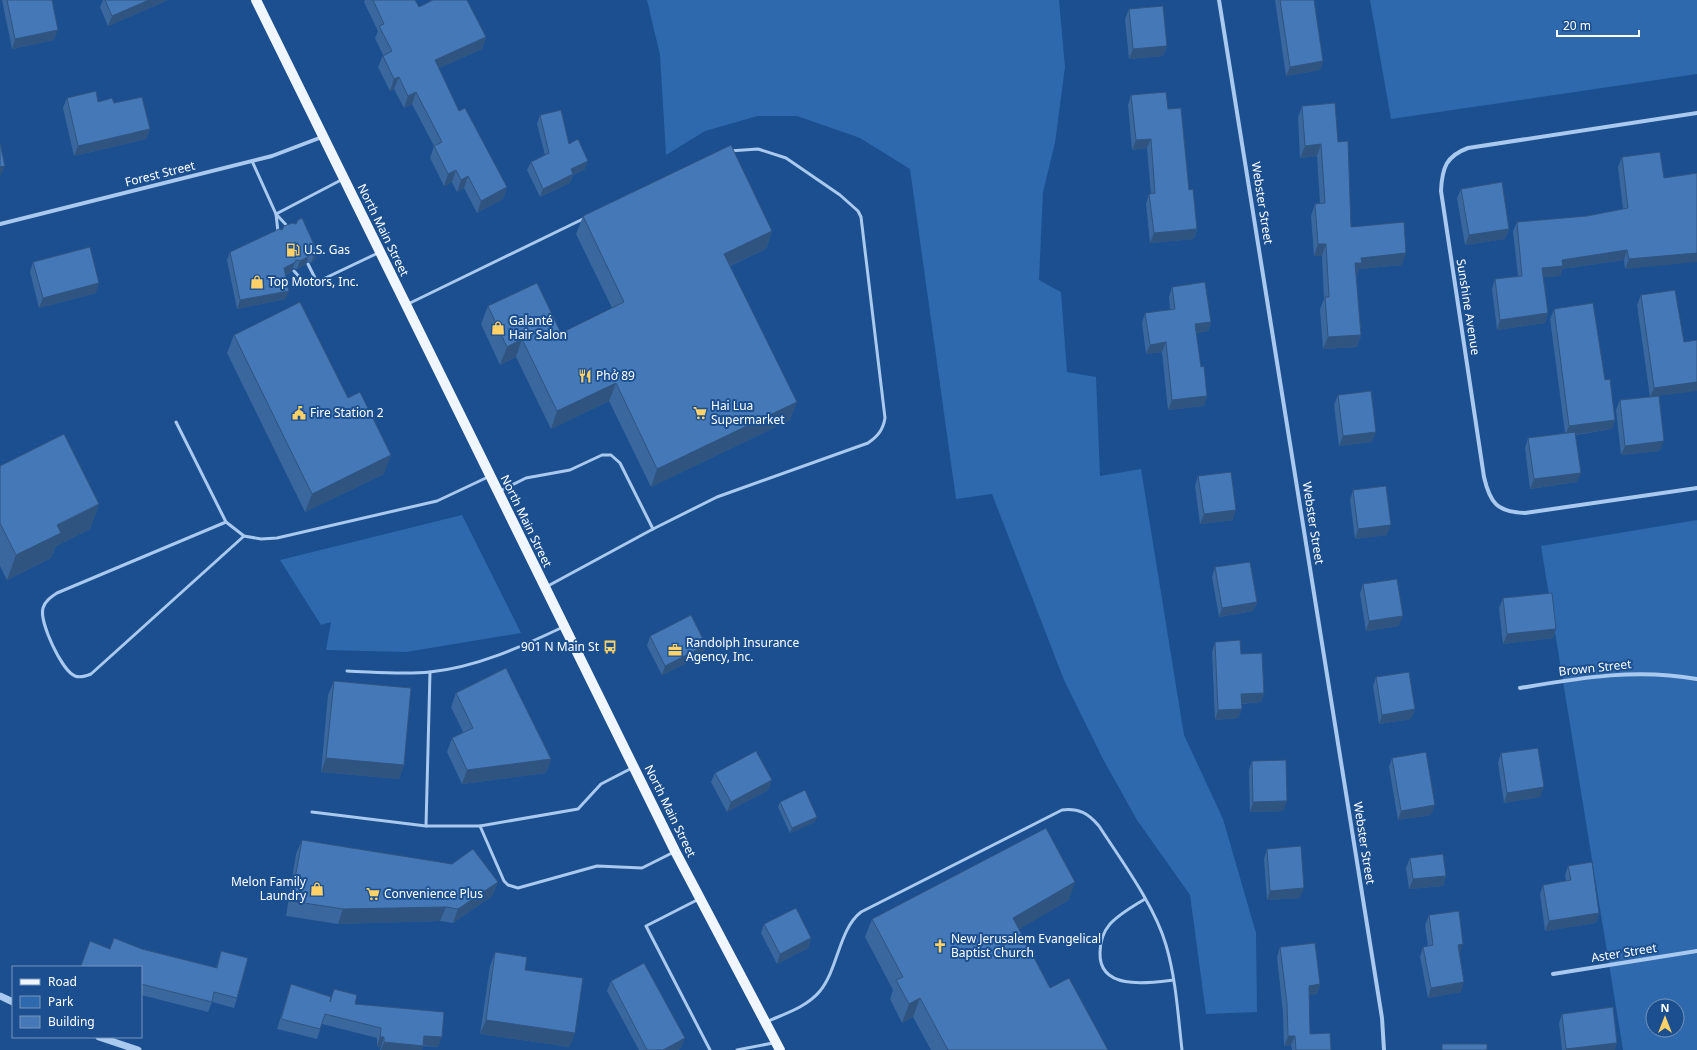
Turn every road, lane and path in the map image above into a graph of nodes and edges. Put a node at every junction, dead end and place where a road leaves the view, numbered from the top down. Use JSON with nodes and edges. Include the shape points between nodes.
{"nodes":[{"id":1,"x":256,"y":0,"type":"edge"},
{"id":2,"x":1219,"y":0,"type":"edge"},
{"id":3,"x":1697,"y":113,"type":"edge"},
{"id":4,"x":322,"y":136,"type":"junction"},
{"id":5,"x":722,"y":153,"type":"edge"},
{"id":6,"x":252,"y":161,"type":"junction"},
{"id":7,"x":343,"y":179,"type":"junction"},
{"id":8,"x":276,"y":214,"type":"junction"},
{"id":9,"x":588,"y":217,"type":"edge"},
{"id":10,"x":0,"y":224,"type":"edge"},
{"id":11,"x":292,"y":230,"type":"edge"},
{"id":12,"x":278,"y":236,"type":"edge"},
{"id":13,"x":379,"y":252,"type":"junction"},
{"id":14,"x":308,"y":264,"type":"edge"},
{"id":15,"x":294,"y":271,"type":"edge"},
{"id":16,"x":317,"y":282,"type":"junction"},
{"id":17,"x":406,"y":306,"type":"junction"},
{"id":18,"x":176,"y":422,"type":"dead end"},
{"id":19,"x":490,"y":476,"type":"junction"},
{"id":20,"x":1697,"y":488,"type":"edge"},
{"id":21,"x":498,"y":492,"type":"junction"},
{"id":22,"x":226,"y":522,"type":"junction"},
{"id":23,"x":653,"y":529,"type":"junction"},
{"id":24,"x":244,"y":536,"type":"junction"},
{"id":25,"x":544,"y":588,"type":"junction"},
{"id":26,"x":564,"y":627,"type":"junction"},
{"id":27,"x":347,"y":671,"type":"dead end"},
{"id":28,"x":430,"y":672,"type":"junction"},
{"id":29,"x":1697,"y":679,"type":"edge"},
{"id":30,"x":1520,"y":688,"type":"dead end"},
{"id":31,"x":633,"y":767,"type":"junction"},
{"id":32,"x":312,"y":812,"type":"dead end"},
{"id":33,"x":426,"y":826,"type":"junction"},
{"id":34,"x":480,"y":826,"type":"junction"},
{"id":35,"x":675,"y":852,"type":"junction"},
{"id":36,"x":699,"y":899,"type":"junction"},
{"id":37,"x":1144,"y":899,"type":"junction"},
{"id":38,"x":1697,"y":951,"type":"edge"},
{"id":39,"x":1553,"y":974,"type":"dead end"},
{"id":40,"x":1173,"y":980,"type":"junction"},
{"id":41,"x":0,"y":996,"type":"edge"},
{"id":42,"x":12,"y":1002,"type":"edge"},
{"id":43,"x":765,"y":1023,"type":"junction"},
{"id":44,"x":102,"y":1038,"type":"edge"},
{"id":45,"x":778,"y":1046,"type":"edge"},
{"id":46,"x":138,"y":1050,"type":"edge"},
{"id":47,"x":710,"y":1050,"type":"edge"},
{"id":48,"x":738,"y":1050,"type":"edge"},
{"id":49,"x":1182,"y":1050,"type":"edge"},
{"id":50,"x":1384,"y":1050,"type":"edge"}],
"edges":[{"from":1,"to":4,"type":"main road","name":"North Main Street"},
{"from":2,"to":50,"type":"street","name":"Webster Street","via":[[1382,1018]]},
{"from":3,"to":20,"type":"street","name":"Sunshine Avenue","via":[[1468,148],[1447,162],[1443,170],[1442,190],[1484,477],[1496,506],[1525,514]]},
{"from":4,"to":6,"type":"street","name":"Forest Street","via":[[289,150]]},
{"from":4,"to":7,"type":"main road","name":"North Main Street"},
{"from":5,"to":23,"type":"lane","via":[[758,149],[786,158],[840,195],[858,211],[865,248],[884,425],[868,443],[717,497]]},
{"from":6,"to":8,"type":"lane"},
{"from":6,"to":10,"type":"street","name":"Forest Street"},
{"from":7,"to":8,"type":"lane"},
{"from":7,"to":13,"type":"main road","name":"North Main Street"},
{"from":8,"to":11,"type":"lane"},
{"from":8,"to":12,"type":"lane"},
{"from":9,"to":17,"type":"lane"},
{"from":13,"to":16,"type":"lane"},
{"from":13,"to":17,"type":"main road","name":"North Main Street"},
{"from":14,"to":16,"type":"lane"},
{"from":15,"to":16,"type":"lane","via":[[302,281]]},
{"from":17,"to":19,"type":"main road","name":"North Main Street"},
{"from":18,"to":22,"type":"lane"},
{"from":19,"to":21,"type":"main road","name":"North Main Street"},
{"from":19,"to":24,"type":"lane","via":[[437,501],[277,538]]},
{"from":21,"to":23,"type":"lane","via":[[526,478],[570,470],[602,455],[611,455],[620,463]]},
{"from":21,"to":25,"type":"main road","name":"North Main Street"},
{"from":22,"to":24,"type":"lane"},
{"from":22,"to":24,"type":"lane","via":[[48,599],[43,608],[45,628],[58,655],[71,673],[80,676],[91,674]]},
{"from":23,"to":25,"type":"lane"},
{"from":25,"to":26,"type":"main road","name":"North Main Street"},
{"from":26,"to":28,"type":"lane","via":[[496,657]]},
{"from":26,"to":31,"type":"main road","name":"North Main Street"},
{"from":27,"to":28,"type":"lane","via":[[398,674]]},
{"from":28,"to":33,"type":"lane"},
{"from":29,"to":30,"type":"street","name":"Brown Street","via":[[1621,674],[1577,678]]},
{"from":31,"to":34,"type":"lane","via":[[601,784],[578,809]]},
{"from":31,"to":35,"type":"main road","name":"North Main Street"},
{"from":32,"to":33,"type":"lane"},
{"from":33,"to":34,"type":"lane"},
{"from":34,"to":35,"type":"lane","via":[[504,881],[518,888],[597,866],[642,868]]},
{"from":35,"to":36,"type":"main road","name":"North Main Street"},
{"from":36,"to":43,"type":"main road","name":"North Main Street"},
{"from":36,"to":47,"type":"lane","via":[[646,926]]},
{"from":37,"to":40,"type":"lane","via":[[1166,944]]},
{"from":37,"to":40,"type":"lane","via":[[1117,917],[1104,932],[1100,944],[1103,968],[1122,982],[1150,983]]},
{"from":37,"to":43,"type":"lane","via":[[1091,816],[1075,809],[1062,810],[861,912],[849,926],[833,968],[821,990],[804,1004]]},
{"from":38,"to":39,"type":"street","name":"Aster Street"},
{"from":40,"to":49,"type":"lane"},
{"from":41,"to":42,"type":"street"},
{"from":43,"to":45,"type":"main road","name":"North Main Street"},
{"from":44,"to":46,"type":"street"},
{"from":45,"to":48,"type":"lane"}]}
